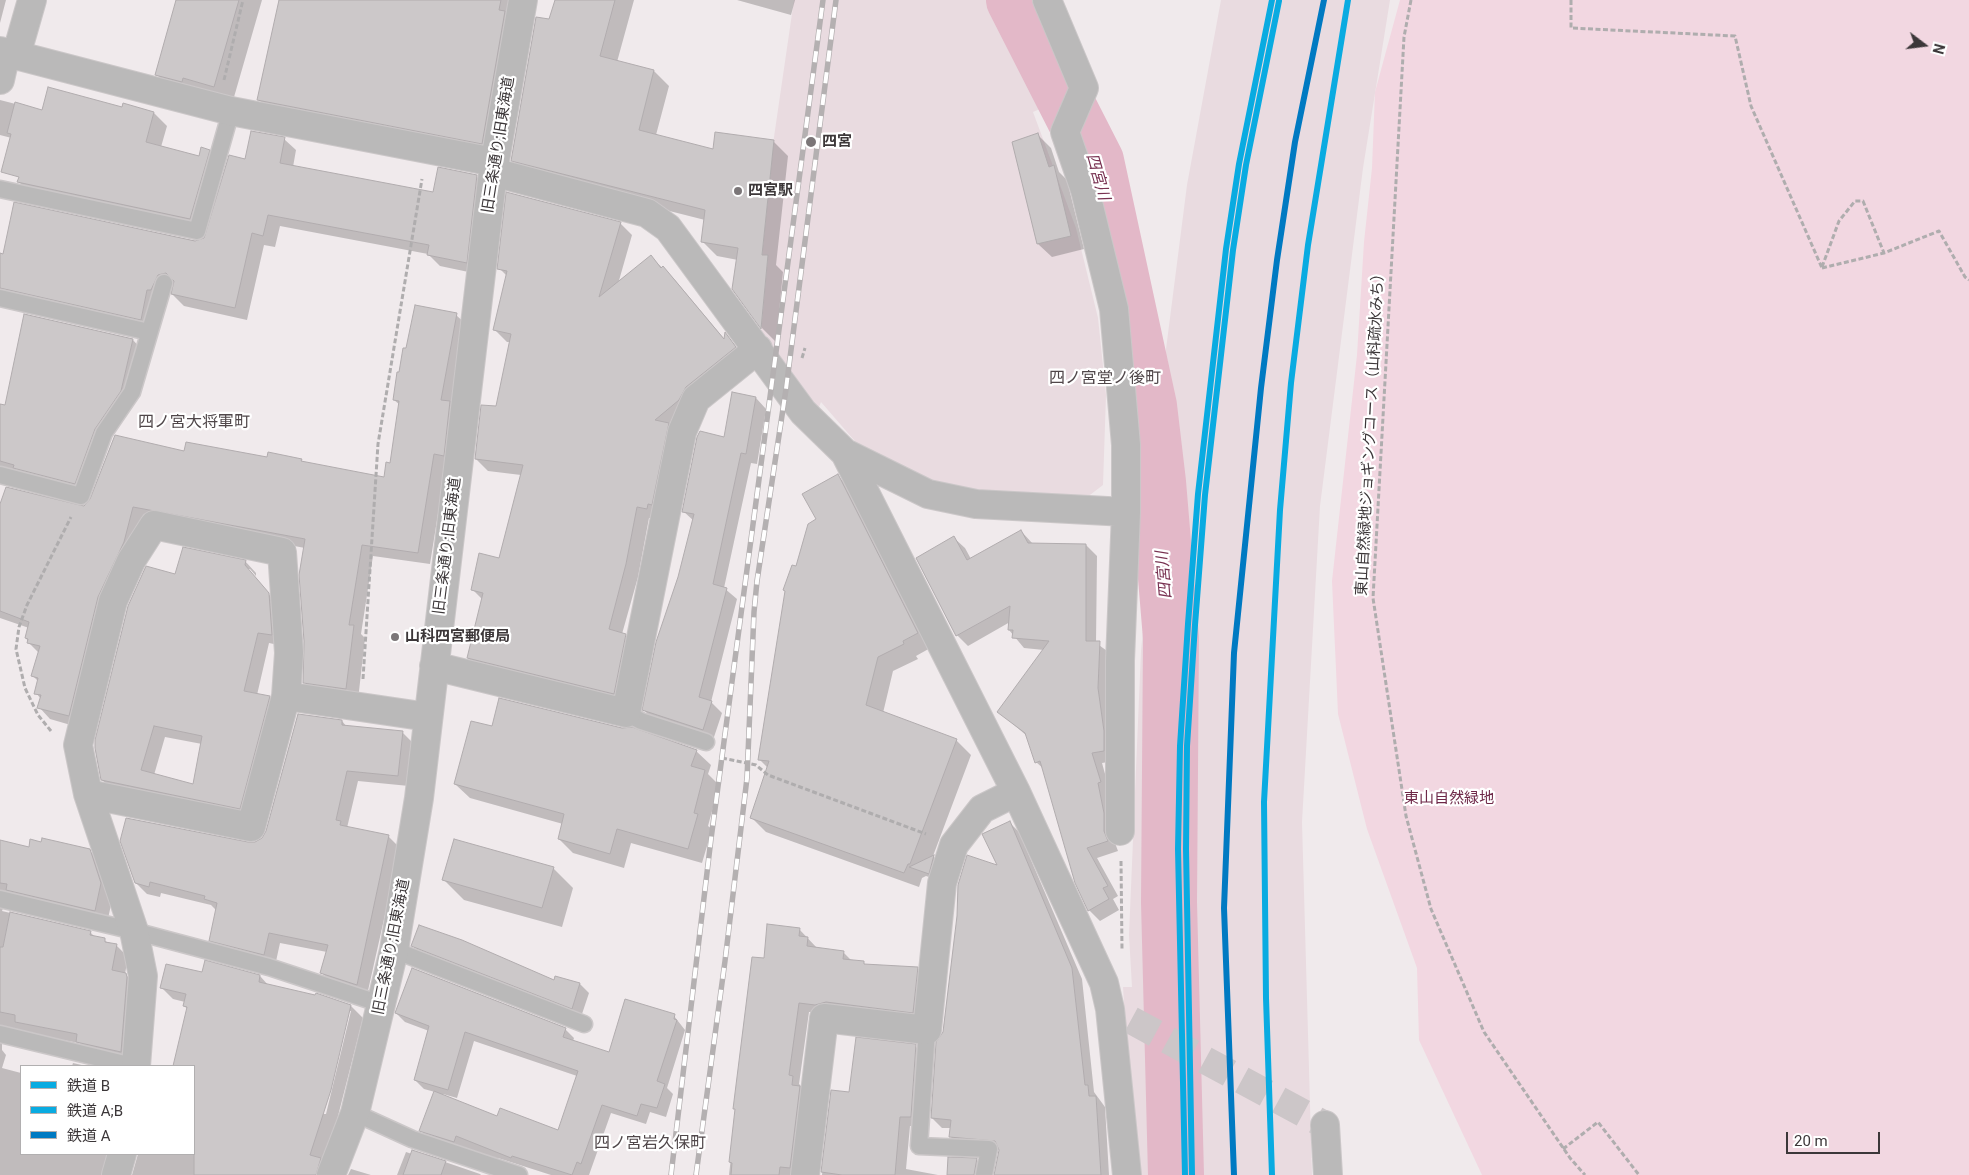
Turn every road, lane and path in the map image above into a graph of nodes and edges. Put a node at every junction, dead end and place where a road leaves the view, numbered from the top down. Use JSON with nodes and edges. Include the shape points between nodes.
{"nodes":[{"id":1,"x":32,"y":0,"type":"edge"},
{"id":2,"x":243,"y":0,"type":"edge"},
{"id":3,"x":523,"y":0,"type":"edge"},
{"id":4,"x":1047,"y":0,"type":"edge"},
{"id":5,"x":1411,"y":0,"type":"edge"},
{"id":6,"x":1571,"y":0,"type":"edge"},
{"id":7,"x":7,"y":53,"type":"edge"},
{"id":8,"x":0,"y":80,"type":"edge"},
{"id":9,"x":224,"y":110,"type":"junction"},
{"id":10,"x":427,"y":150,"type":"junction"},
{"id":11,"x":494,"y":167,"type":"junction"},
{"id":12,"x":0,"y":190,"type":"edge"},
{"id":13,"x":1884,"y":253,"type":"junction"},
{"id":14,"x":1822,"y":268,"type":"junction"},
{"id":15,"x":1969,"y":280,"type":"edge"},
{"id":16,"x":164,"y":282,"type":"dead end"},
{"id":17,"x":0,"y":298,"type":"edge"},
{"id":18,"x":149,"y":332,"type":"junction"},
{"id":19,"x":758,"y":349,"type":"junction"},
{"id":20,"x":845,"y":453,"type":"junction"},
{"id":21,"x":0,"y":475,"type":"edge"},
{"id":22,"x":81,"y":496,"type":"junction"},
{"id":23,"x":1126,"y":512,"type":"junction"},
{"id":24,"x":434,"y":666,"type":"junction"},
{"id":25,"x":286,"y":696,"type":"junction"},
{"id":26,"x":361,"y":707,"type":"junction"},
{"id":27,"x":626,"y":714,"type":"junction"},
{"id":28,"x":428,"y":717,"type":"junction"},
{"id":29,"x":706,"y":742,"type":"joint"},
{"id":30,"x":81,"y":763,"type":"junction"},
{"id":31,"x":1016,"y":792,"type":"junction"},
{"id":32,"x":88,"y":794,"type":"junction"},
{"id":33,"x":1120,"y":831,"type":"joint"},
{"id":34,"x":954,"y":845,"type":"junction"},
{"id":35,"x":0,"y":899,"type":"edge"},
{"id":36,"x":134,"y":931,"type":"junction"},
{"id":37,"x":394,"y":950,"type":"junction"},
{"id":38,"x":1104,"y":983,"type":"junction"},
{"id":39,"x":381,"y":1004,"type":"junction"},
{"id":40,"x":584,"y":1024,"type":"dead end"},
{"id":41,"x":927,"y":1030,"type":"junction"},
{"id":42,"x":0,"y":1034,"type":"edge"},
{"id":43,"x":131,"y":1065,"type":"edge"},
{"id":44,"x":135,"y":1065,"type":"edge"},
{"id":45,"x":355,"y":1113,"type":"junction"},
{"id":46,"x":1325,"y":1125,"type":"dead end"},
{"id":47,"x":1564,"y":1149,"type":"junction"},
{"id":48,"x":122,"y":1155,"type":"edge"},
{"id":49,"x":116,"y":1175,"type":"edge"},
{"id":50,"x":331,"y":1175,"type":"edge"},
{"id":51,"x":519,"y":1175,"type":"edge"},
{"id":52,"x":805,"y":1175,"type":"edge"},
{"id":53,"x":984,"y":1175,"type":"edge"},
{"id":54,"x":1127,"y":1175,"type":"edge"},
{"id":55,"x":1328,"y":1175,"type":"edge"},
{"id":56,"x":1585,"y":1175,"type":"edge"},
{"id":57,"x":1639,"y":1175,"type":"edge"}],
"edges":[{"from":1,"to":7,"type":"street"},
{"from":2,"to":9,"type":"path"},
{"from":3,"to":11,"type":"street","name":"旧三条通り;旧東海道"},
{"from":4,"to":23,"type":"street","via":[[1084,88],[1065,132],[1085,190],[1114,309],[1126,446]]},
{"from":5,"to":47,"type":"path","name":"東山自然緑地ジョギングコース（山科疏水みち）","via":[[1403,47],[1373,598],[1406,816],[1431,908],[1484,1032]]},
{"from":6,"to":14,"type":"path","via":[[1572,28],[1735,36],[1751,106]]},
{"from":7,"to":8,"type":"street"},
{"from":7,"to":9,"type":"street"},
{"from":9,"to":10,"type":"street"},
{"from":9,"to":12,"type":"lane","via":[[196,231]]},
{"from":10,"to":11,"type":"street"},
{"from":10,"to":26,"type":"path","via":[[378,444]]},
{"from":11,"to":19,"type":"street","via":[[647,213],[668,228]]},
{"from":11,"to":24,"type":"street","name":"旧三条通り;旧東海道"},
{"from":13,"to":14,"type":"path"},
{"from":13,"to":14,"type":"path","via":[[1863,201],[1855,201],[1838,221]]},
{"from":13,"to":15,"type":"path","via":[[1939,231]]},
{"from":16,"to":18,"type":"lane"},
{"from":17,"to":18,"type":"lane"},
{"from":18,"to":22,"type":"lane","via":[[132,392],[104,433]]},
{"from":19,"to":20,"type":"street","via":[[803,412]]},
{"from":19,"to":27,"type":"street","via":[[696,399],[682,432]]},
{"from":20,"to":23,"type":"street","via":[[928,494],[976,504]]},
{"from":20,"to":31,"type":"street"},
{"from":21,"to":22,"type":"lane"},
{"from":22,"to":30,"type":"path","via":[[27,605],[16,649],[25,688],[38,714],[70,756]]},
{"from":23,"to":33,"type":"street","via":[[1120,661]]},
{"from":24,"to":27,"type":"street"},
{"from":24,"to":28,"type":"street","name":"旧三条通り;旧東海道"},
{"from":25,"to":26,"type":"street"},
{"from":25,"to":30,"type":"street","via":[[289,653],[282,552],[154,525],[131,560],[113,601],[78,745]]},
{"from":25,"to":32,"type":"street","via":[[251,827]]},
{"from":26,"to":28,"type":"street"},
{"from":27,"to":29,"type":"lane"},
{"from":28,"to":37,"type":"street","name":"旧三条通り;旧東海道","via":[[419,798]]},
{"from":29,"to":34,"type":"path","via":[[710,746],[710,756],[756,765],[768,775]]},
{"from":30,"to":32,"type":"street"},
{"from":31,"to":34,"type":"street","via":[[982,809]]},
{"from":31,"to":38,"type":"street"},
{"from":32,"to":36,"type":"street"},
{"from":33,"to":38,"type":"path","via":[[1123,970]]},
{"from":34,"to":41,"type":"street","via":[[942,883]]},
{"from":35,"to":36,"type":"lane"},
{"from":36,"to":39,"type":"lane","via":[[269,967]]},
{"from":36,"to":44,"type":"street","via":[[143,976]]},
{"from":37,"to":39,"type":"street","name":"旧三条通り;旧東海道"},
{"from":37,"to":40,"type":"lane"},
{"from":38,"to":54,"type":"street","via":[[1120,1015]]},
{"from":39,"to":45,"type":"street","name":"旧三条通り;旧東海道"},
{"from":41,"to":52,"type":"street","via":[[824,1018]]},
{"from":41,"to":53,"type":"lane","via":[[919,1146],[990,1149]]},
{"from":42,"to":43,"type":"lane"},
{"from":45,"to":50,"type":"street","name":"旧三条通り;旧東海道"},
{"from":45,"to":51,"type":"lane","via":[[412,1139]]},
{"from":46,"to":55,"type":"street"},
{"from":47,"to":56,"type":"path","name":"東山自然緑地ジョギングコース（山科疏水みち）"},
{"from":47,"to":57,"type":"path","via":[[1598,1122]]},
{"from":48,"to":49,"type":"street"}]}
